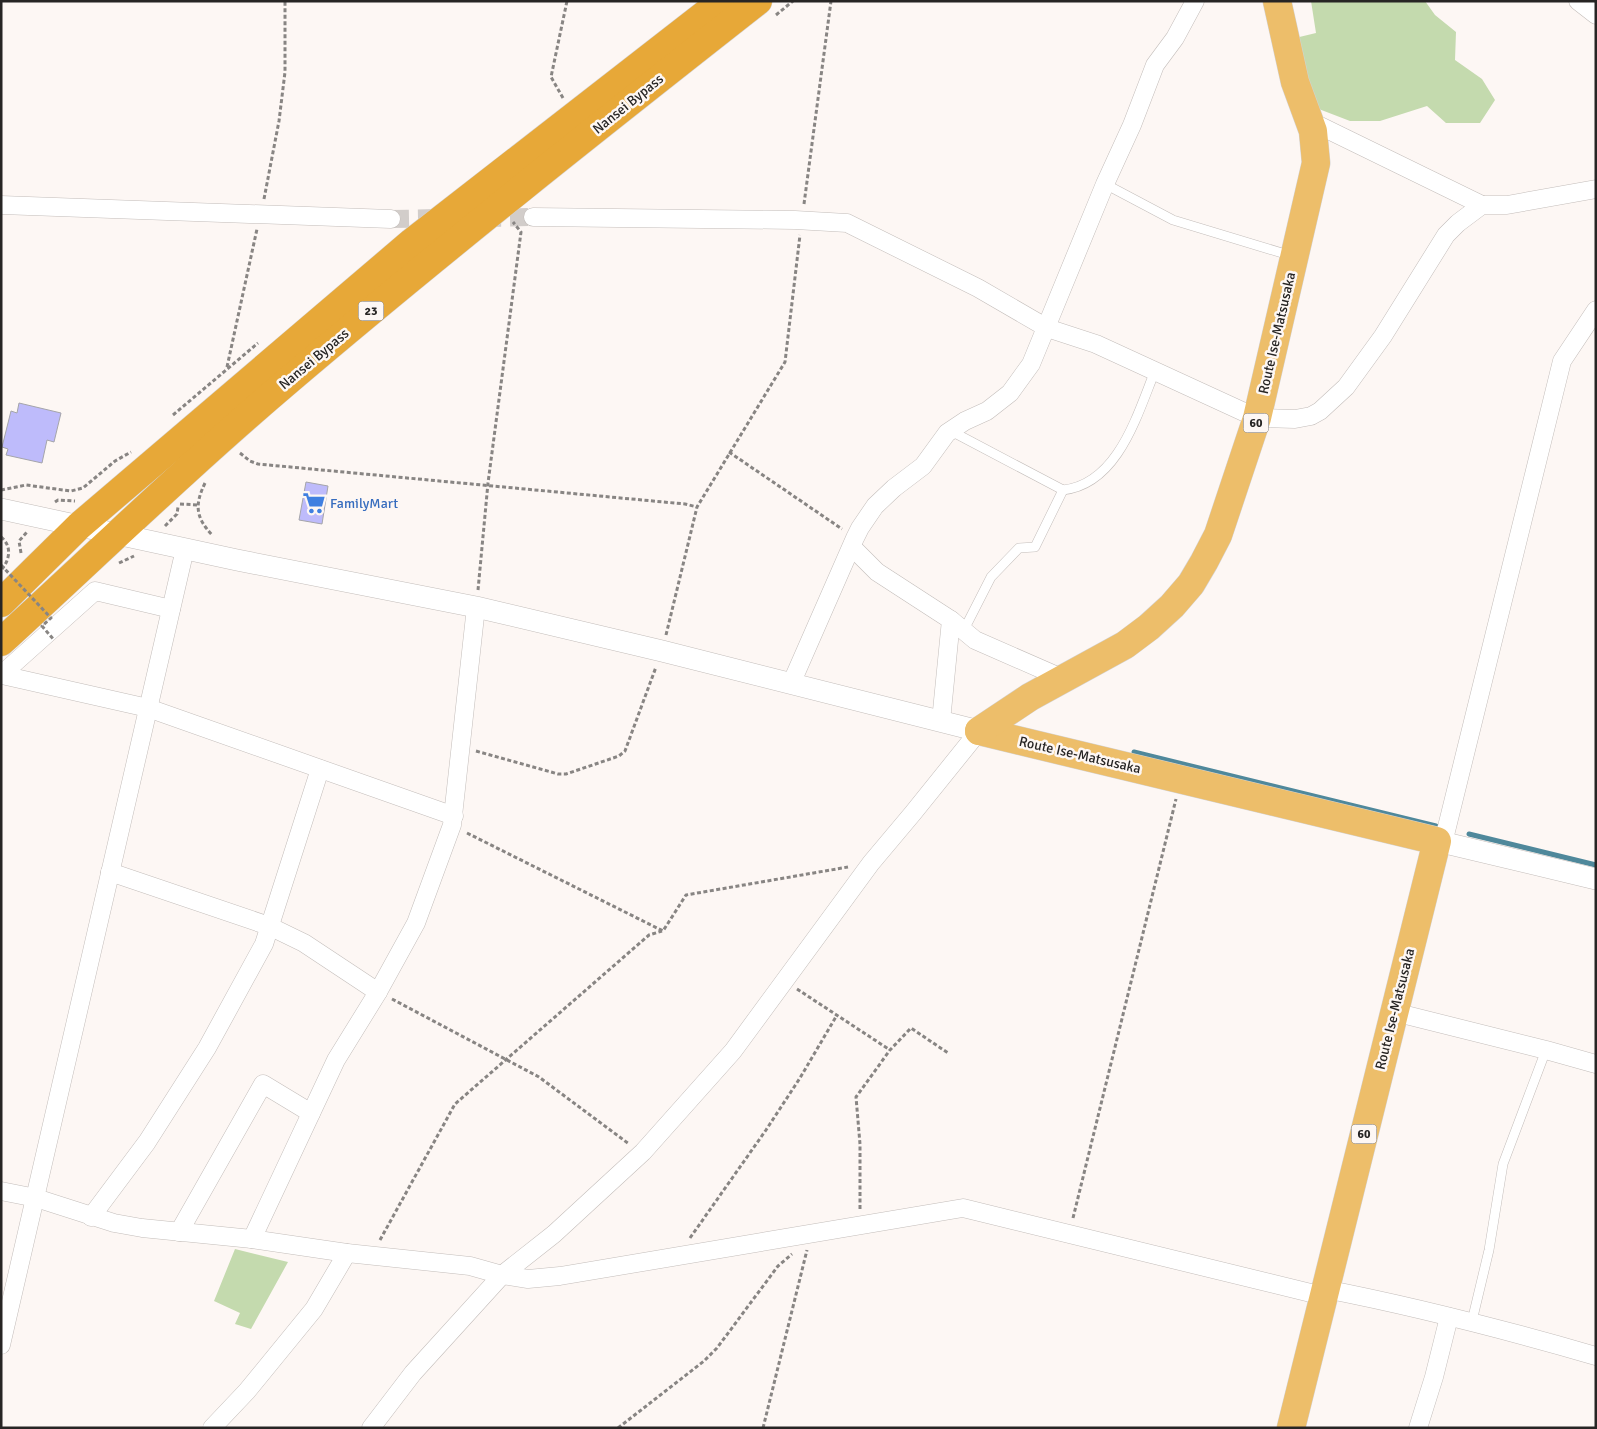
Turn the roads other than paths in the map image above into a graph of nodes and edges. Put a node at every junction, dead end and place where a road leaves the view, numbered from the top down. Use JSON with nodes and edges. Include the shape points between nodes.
{"nodes":[{"id":1,"x":722,"y":1,"type":"edge"},
{"id":2,"x":758,"y":1,"type":"edge"},
{"id":3,"x":1195,"y":1,"type":"edge"},
{"id":4,"x":1277,"y":1,"type":"edge"},
{"id":5,"x":1578,"y":1,"type":"edge"},
{"id":6,"x":1596,"y":15,"type":"edge"},
{"id":7,"x":1310,"y":121,"type":"junction"},
{"id":8,"x":1105,"y":184,"type":"junction"},
{"id":9,"x":1596,"y":189,"type":"edge"},
{"id":10,"x":1,"y":204,"type":"edge"},
{"id":11,"x":1482,"y":205,"type":"junction"},
{"id":12,"x":532,"y":217,"type":"tunnel mouth"},
{"id":13,"x":391,"y":219,"type":"tunnel mouth"},
{"id":14,"x":1295,"y":257,"type":"junction"},
{"id":15,"x":1596,"y":310,"type":"edge"},
{"id":16,"x":1048,"y":328,"type":"junction"},
{"id":17,"x":1155,"y":371,"type":"junction"},
{"id":18,"x":1257,"y":418,"type":"junction"},
{"id":19,"x":951,"y":431,"type":"junction"},
{"id":20,"x":1063,"y":490,"type":"junction"},
{"id":21,"x":1,"y":509,"type":"edge"},
{"id":22,"x":79,"y":526,"type":"junction"},
{"id":23,"x":118,"y":535,"type":"junction"},
{"id":24,"x":853,"y":542,"type":"junction"},
{"id":25,"x":185,"y":549,"type":"junction"},
{"id":26,"x":1,"y":604,"type":"edge"},
{"id":27,"x":476,"y":607,"type":"junction"},
{"id":28,"x":171,"y":609,"type":"junction"},
{"id":29,"x":956,"y":625,"type":"junction"},
{"id":30,"x":1,"y":642,"type":"edge"},
{"id":31,"x":2,"y":675,"type":"edge"},
{"id":32,"x":1064,"y":679,"type":"junction"},
{"id":33,"x":791,"y":684,"type":"junction"},
{"id":34,"x":148,"y":708,"type":"junction"},
{"id":35,"x":941,"y":721,"type":"junction"},
{"id":36,"x":979,"y":731,"type":"junction"},
{"id":37,"x":320,"y":769,"type":"junction"},
{"id":38,"x":453,"y":820,"type":"junction"},
{"id":39,"x":1436,"y":841,"type":"junction"},
{"id":40,"x":110,"y":872,"type":"junction"},
{"id":41,"x":1596,"y":879,"type":"edge"},
{"id":42,"x":269,"y":926,"type":"junction"},
{"id":43,"x":378,"y":992,"type":"junction"},
{"id":44,"x":1394,"y":1012,"type":"junction"},
{"id":45,"x":1546,"y":1050,"type":"junction"},
{"id":46,"x":1596,"y":1064,"type":"edge"},
{"id":47,"x":311,"y":1114,"type":"junction"},
{"id":48,"x":1,"y":1191,"type":"edge"},
{"id":49,"x":36,"y":1198,"type":"junction"},
{"id":50,"x":91,"y":1217,"type":"junction"},
{"id":51,"x":179,"y":1232,"type":"junction"},
{"id":52,"x":252,"y":1240,"type":"junction"},
{"id":53,"x":347,"y":1253,"type":"junction"},
{"id":54,"x":502,"y":1275,"type":"junction"},
{"id":55,"x":1324,"y":1293,"type":"junction"},
{"id":56,"x":1449,"y":1317,"type":"junction"},
{"id":57,"x":1472,"y":1321,"type":"junction"},
{"id":58,"x":1,"y":1345,"type":"edge"},
{"id":59,"x":1596,"y":1356,"type":"edge"},
{"id":60,"x":212,"y":1428,"type":"edge"},
{"id":61,"x":371,"y":1428,"type":"edge"},
{"id":62,"x":1291,"y":1428,"type":"edge"},
{"id":63,"x":1418,"y":1428,"type":"edge"}],
"edges":[{"from":1,"to":22,"type":"highway","name":"Nansei Bypass","number":"23","via":[[412,242]]},
{"from":2,"to":23,"type":"highway","name":"Nansei Bypass","number":"23","via":[[372,310],[273,394]]},
{"from":3,"to":8,"type":"street","via":[[1175,38],[1155,65]]},
{"from":4,"to":7,"type":"main road","name":"Route Ise-Matsusaka","number":"60","via":[[1295,82]]},
{"from":5,"to":6,"type":"street"},
{"from":7,"to":11,"type":"street"},
{"from":7,"to":14,"type":"main road","name":"Route Ise-Matsusaka","number":"60","via":[[1316,144],[1316,163]]},
{"from":8,"to":14,"type":"lane","via":[[1173,220]]},
{"from":8,"to":16,"type":"street"},
{"from":9,"to":11,"type":"street","via":[[1507,205]]},
{"from":10,"to":13,"type":"street"},
{"from":11,"to":18,"type":"street","via":[[1446,235],[1383,336],[1346,387],[1311,416]]},
{"from":12,"to":16,"type":"street","via":[[847,223],[978,288]]},
{"from":14,"to":18,"type":"main road","name":"Route Ise-Matsusaka","number":"60"},
{"from":15,"to":39,"type":"street","via":[[1562,361],[1445,835]]},
{"from":16,"to":17,"type":"street","via":[[1096,344]]},
{"from":16,"to":19,"type":"street","via":[[1032,364],[1010,393],[987,411]]},
{"from":17,"to":18,"type":"street"},
{"from":17,"to":20,"type":"lane","via":[[1131,429],[1111,463],[1091,482],[1077,489]]},
{"from":18,"to":32,"type":"main road","name":"Route Ise-Matsusaka","number":"60","via":[[1218,535],[1191,584],[1149,627],[1125,645]]},
{"from":19,"to":20,"type":"lane"},
{"from":19,"to":24,"type":"street","via":[[923,466],[875,506]]},
{"from":20,"to":29,"type":"lane","via":[[1035,547],[1019,548],[991,577],[968,622]]},
{"from":21,"to":22,"type":"street"},
{"from":22,"to":23,"type":"street"},
{"from":22,"to":26,"type":"highway","name":"Nansei Bypass","number":"23"},
{"from":23,"to":25,"type":"street"},
{"from":23,"to":30,"type":"highway","name":"Nansei Bypass","number":"23"},
{"from":24,"to":29,"type":"street","via":[[878,572]]},
{"from":24,"to":33,"type":"street"},
{"from":25,"to":27,"type":"street"},
{"from":25,"to":28,"type":"street"},
{"from":27,"to":33,"type":"street"},
{"from":27,"to":38,"type":"street"},
{"from":28,"to":31,"type":"street","via":[[94,591]]},
{"from":28,"to":34,"type":"street"},
{"from":29,"to":32,"type":"street","via":[[975,640]]},
{"from":29,"to":35,"type":"street"},
{"from":31,"to":34,"type":"street"},
{"from":32,"to":36,"type":"main road","name":"Route Ise-Matsusaka","number":"60"},
{"from":33,"to":35,"type":"street"},
{"from":34,"to":37,"type":"street"},
{"from":34,"to":40,"type":"street"},
{"from":35,"to":36,"type":"street"},
{"from":36,"to":39,"type":"main road","name":"Route Ise-Matsusaka"},
{"from":36,"to":54,"type":"street","via":[[870,862],[734,1051],[643,1152],[554,1234]]},
{"from":37,"to":38,"type":"street"},
{"from":37,"to":42,"type":"street"},
{"from":38,"to":43,"type":"street","via":[[416,923]]},
{"from":39,"to":41,"type":"street"},
{"from":39,"to":44,"type":"main road","name":"Route Ise-Matsusaka","number":"60"},
{"from":40,"to":42,"type":"street"},
{"from":40,"to":49,"type":"street"},
{"from":42,"to":43,"type":"street","via":[[304,943]]},
{"from":42,"to":50,"type":"street","via":[[264,944],[208,1048],[147,1142]]},
{"from":43,"to":47,"type":"street","via":[[336,1060]]},
{"from":44,"to":45,"type":"street"},
{"from":44,"to":55,"type":"main road","name":"Route Ise-Matsusaka","number":"60"},
{"from":45,"to":46,"type":"street"},
{"from":45,"to":57,"type":"lane","via":[[1503,1164],[1489,1250]]},
{"from":47,"to":51,"type":"street","via":[[263,1084]]},
{"from":47,"to":52,"type":"street"},
{"from":48,"to":49,"type":"street"},
{"from":49,"to":50,"type":"street"},
{"from":49,"to":58,"type":"street"},
{"from":50,"to":51,"type":"street"},
{"from":51,"to":52,"type":"street"},
{"from":52,"to":53,"type":"street"},
{"from":53,"to":54,"type":"street","via":[[470,1266]]},
{"from":53,"to":60,"type":"street","via":[[314,1309]]},
{"from":54,"to":55,"type":"street","via":[[528,1279],[560,1276],[963,1208]]},
{"from":54,"to":61,"type":"street","via":[[413,1373]]},
{"from":55,"to":56,"type":"street","via":[[1394,1303]]},
{"from":55,"to":62,"type":"main road","name":"Route Ise-Matsusaka","number":"60"},
{"from":56,"to":57,"type":"street"},
{"from":56,"to":63,"type":"street"},
{"from":57,"to":59,"type":"street"}]}
